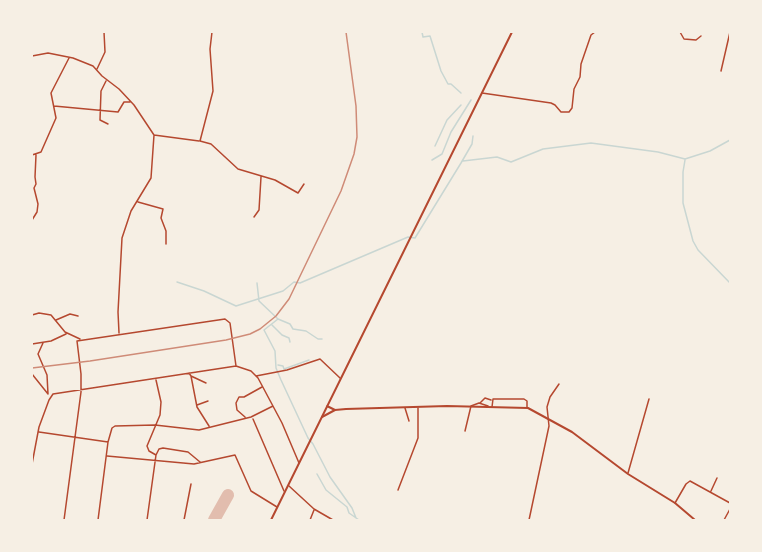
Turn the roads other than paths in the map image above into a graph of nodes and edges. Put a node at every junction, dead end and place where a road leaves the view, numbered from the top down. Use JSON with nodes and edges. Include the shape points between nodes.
{"nodes":[{"id":1,"x":104,"y":32,"type":"edge"},
{"id":2,"x":212,"y":32,"type":"edge"},
{"id":3,"x":512,"y":32,"type":"edge"},
{"id":4,"x":595,"y":32,"type":"edge"},
{"id":5,"x":680,"y":32,"type":"edge"},
{"id":6,"x":730,"y":32,"type":"edge"},
{"id":7,"x":701,"y":36,"type":"dead end"},
{"id":8,"x":32,"y":56,"type":"edge"},
{"id":9,"x":70,"y":57,"type":"junction"},
{"id":10,"x":96,"y":70,"type":"junction"},
{"id":11,"x":722,"y":71,"type":"dead end"},
{"id":12,"x":106,"y":80,"type":"junction"},
{"id":13,"x":482,"y":93,"type":"junction"},
{"id":14,"x":131,"y":102,"type":"junction"},
{"id":15,"x":53,"y":107,"type":"junction"},
{"id":16,"x":101,"y":109,"type":"junction"},
{"id":17,"x":108,"y":124,"type":"dead end"},
{"id":18,"x":154,"y":135,"type":"junction"},
{"id":19,"x":200,"y":141,"type":"junction"},
{"id":20,"x":36,"y":154,"type":"junction"},
{"id":21,"x":32,"y":155,"type":"edge"},
{"id":22,"x":261,"y":176,"type":"junction"},
{"id":23,"x":304,"y":184,"type":"dead end"},
{"id":24,"x":137,"y":202,"type":"junction"},
{"id":25,"x":254,"y":217,"type":"dead end"},
{"id":26,"x":32,"y":220,"type":"edge"},
{"id":27,"x":166,"y":243,"type":"dead end"},
{"id":28,"x":77,"y":312,"type":"dead end"},
{"id":29,"x":73,"y":314,"type":"junction"},
{"id":30,"x":32,"y":315,"type":"edge"},
{"id":31,"x":78,"y":316,"type":"dead end"},
{"id":32,"x":56,"y":321,"type":"junction"},
{"id":33,"x":67,"y":333,"type":"junction"},
{"id":34,"x":120,"y":334,"type":"junction"},
{"id":35,"x":84,"y":339,"type":"junction"},
{"id":36,"x":43,"y":343,"type":"junction"},
{"id":37,"x":32,"y":344,"type":"edge"},
{"id":38,"x":236,"y":366,"type":"junction"},
{"id":39,"x":189,"y":373,"type":"junction"},
{"id":40,"x":32,"y":374,"type":"edge"},
{"id":41,"x":191,"y":376,"type":"junction"},
{"id":42,"x":256,"y":376,"type":"junction"},
{"id":43,"x":155,"y":378,"type":"junction"},
{"id":44,"x":341,"y":379,"type":"junction"},
{"id":45,"x":206,"y":382,"type":"dead end"},
{"id":46,"x":559,"y":384,"type":"dead end"},
{"id":47,"x":262,"y":386,"type":"junction"},
{"id":48,"x":80,"y":389,"type":"junction"},
{"id":49,"x":49,"y":396,"type":"junction"},
{"id":50,"x":503,"y":399,"type":"junction"},
{"id":51,"x":516,"y":399,"type":"junction"},
{"id":52,"x":649,"y":399,"type":"dead end"},
{"id":53,"x":492,"y":400,"type":"junction"},
{"id":54,"x":208,"y":401,"type":"dead end"},
{"id":55,"x":479,"y":403,"type":"junction"},
{"id":56,"x":196,"y":405,"type":"junction"},
{"id":57,"x":273,"y":406,"type":"junction"},
{"id":58,"x":327,"y":406,"type":"junction"},
{"id":59,"x":471,"y":406,"type":"junction"},
{"id":60,"x":488,"y":406,"type":"junction"},
{"id":61,"x":492,"y":406,"type":"junction"},
{"id":62,"x":404,"y":407,"type":"junction"},
{"id":63,"x":418,"y":407,"type":"junction"},
{"id":64,"x":503,"y":407,"type":"junction"},
{"id":65,"x":516,"y":407,"type":"junction"},
{"id":66,"x":528,"y":408,"type":"junction"},
{"id":67,"x":335,"y":410,"type":"junction"},
{"id":68,"x":251,"y":417,"type":"junction"},
{"id":69,"x":322,"y":417,"type":"junction"},
{"id":70,"x":246,"y":418,"type":"junction"},
{"id":71,"x":547,"y":418,"type":"junction"},
{"id":72,"x":410,"y":421,"type":"dead end"},
{"id":73,"x":554,"y":422,"type":"junction"},
{"id":74,"x":155,"y":425,"type":"junction"},
{"id":75,"x":549,"y":426,"type":"junction"},
{"id":76,"x":210,"y":427,"type":"junction"},
{"id":77,"x":465,"y":431,"type":"dead end"},
{"id":78,"x":38,"y":432,"type":"junction"},
{"id":79,"x":74,"y":438,"type":"junction"},
{"id":80,"x":108,"y":442,"type":"junction"},
{"id":81,"x":156,"y":455,"type":"junction"},
{"id":82,"x":107,"y":456,"type":"junction"},
{"id":83,"x":155,"y":462,"type":"junction"},
{"id":84,"x":201,"y":463,"type":"junction"},
{"id":85,"x":299,"y":463,"type":"junction"},
{"id":86,"x":32,"y":464,"type":"edge"},
{"id":87,"x":628,"y":474,"type":"junction"},
{"id":88,"x":717,"y":478,"type":"dead end"},
{"id":89,"x":191,"y":484,"type":"dead end"},
{"id":90,"x":288,"y":486,"type":"junction"},
{"id":91,"x":398,"y":490,"type":"dead end"},
{"id":92,"x":285,"y":492,"type":"junction"},
{"id":93,"x":711,"y":492,"type":"junction"},
{"id":94,"x":675,"y":503,"type":"junction"},
{"id":95,"x":730,"y":503,"type":"edge"},
{"id":96,"x":277,"y":507,"type":"junction"},
{"id":97,"x":314,"y":509,"type":"junction"},
{"id":98,"x":730,"y":509,"type":"edge"},
{"id":99,"x":64,"y":520,"type":"edge"},
{"id":100,"x":98,"y":520,"type":"edge"},
{"id":101,"x":147,"y":520,"type":"edge"},
{"id":102,"x":184,"y":520,"type":"edge"},
{"id":103,"x":271,"y":520,"type":"edge"},
{"id":104,"x":310,"y":520,"type":"edge"},
{"id":105,"x":333,"y":520,"type":"edge"},
{"id":106,"x":529,"y":520,"type":"edge"},
{"id":107,"x":695,"y":520,"type":"edge"},
{"id":108,"x":724,"y":520,"type":"edge"}],
"edges":[{"from":1,"to":10,"type":"street","via":[[105,52]]},
{"from":2,"to":19,"type":"street","via":[[213,91]]},
{"from":3,"to":13,"type":"main road"},
{"from":4,"to":13,"type":"street","via":[[581,64],[569,112],[561,112],[551,103]]},
{"from":5,"to":7,"type":"street","via":[[684,39],[696,40]]},
{"from":6,"to":11,"type":"street"},
{"from":8,"to":9,"type":"street","via":[[44,52]]},
{"from":9,"to":10,"type":"street","via":[[91,64]]},
{"from":9,"to":15,"type":"street","via":[[51,93]]},
{"from":10,"to":12,"type":"street"},
{"from":12,"to":14,"type":"street"},
{"from":12,"to":16,"type":"street"},
{"from":13,"to":44,"type":"main road"},
{"from":14,"to":16,"type":"street","via":[[124,102],[118,112]]},
{"from":14,"to":18,"type":"street"},
{"from":15,"to":16,"type":"street"},
{"from":15,"to":20,"type":"street","via":[[56,118],[41,152]]},
{"from":16,"to":17,"type":"street","via":[[100,120]]},
{"from":18,"to":19,"type":"street"},
{"from":18,"to":24,"type":"street","via":[[151,178]]},
{"from":19,"to":22,"type":"street","via":[[211,144],[237,168]]},
{"from":20,"to":21,"type":"street"},
{"from":20,"to":26,"type":"street","via":[[34,188],[38,204]]},
{"from":22,"to":23,"type":"street","via":[[298,194]]},
{"from":22,"to":25,"type":"street","via":[[258,212]]},
{"from":24,"to":27,"type":"street","via":[[163,209]]},
{"from":24,"to":34,"type":"street","via":[[122,238]]},
{"from":28,"to":29,"type":"street"},
{"from":29,"to":31,"type":"street"},
{"from":29,"to":32,"type":"street"},
{"from":30,"to":32,"type":"street","via":[[45,313]]},
{"from":32,"to":33,"type":"street"},
{"from":33,"to":35,"type":"street"},
{"from":33,"to":36,"type":"street"},
{"from":34,"to":35,"type":"street"},
{"from":34,"to":38,"type":"street","via":[[225,319],[230,323]]},
{"from":35,"to":48,"type":"street","via":[[77,343]]},
{"from":36,"to":37,"type":"street"},
{"from":36,"to":49,"type":"street","via":[[38,353],[47,375]]},
{"from":38,"to":39,"type":"street"},
{"from":38,"to":42,"type":"street"},
{"from":39,"to":41,"type":"street"},
{"from":39,"to":43,"type":"street"},
{"from":40,"to":49,"type":"street"},
{"from":41,"to":45,"type":"street"},
{"from":41,"to":56,"type":"street"},
{"from":42,"to":44,"type":"street","via":[[320,360]]},
{"from":42,"to":47,"type":"street"},
{"from":43,"to":48,"type":"street"},
{"from":43,"to":74,"type":"street","via":[[161,402]]},
{"from":44,"to":58,"type":"main road"},
{"from":46,"to":71,"type":"street","via":[[549,400]]},
{"from":47,"to":57,"type":"street"},
{"from":47,"to":70,"type":"street","via":[[236,403],[237,410]]},
{"from":48,"to":49,"type":"street"},
{"from":48,"to":79,"type":"street"},
{"from":49,"to":78,"type":"street"},
{"from":50,"to":51,"type":"street"},
{"from":50,"to":53,"type":"street"},
{"from":50,"to":64,"type":"street"},
{"from":51,"to":65,"type":"street"},
{"from":51,"to":66,"type":"street","via":[[526,400]]},
{"from":52,"to":87,"type":"street"},
{"from":53,"to":55,"type":"street","via":[[485,398]]},
{"from":53,"to":61,"type":"street"},
{"from":54,"to":56,"type":"street"},
{"from":55,"to":59,"type":"street"},
{"from":55,"to":60,"type":"street"},
{"from":56,"to":76,"type":"street"},
{"from":57,"to":68,"type":"street"},
{"from":57,"to":85,"type":"street"},
{"from":58,"to":67,"type":"main road"},
{"from":58,"to":69,"type":"main road"},
{"from":59,"to":60,"type":"main road"},
{"from":59,"to":63,"type":"main road"},
{"from":59,"to":77,"type":"street"},
{"from":60,"to":61,"type":"main road"},
{"from":61,"to":64,"type":"main road"},
{"from":62,"to":63,"type":"main road"},
{"from":62,"to":67,"type":"main road"},
{"from":62,"to":72,"type":"street"},
{"from":63,"to":91,"type":"street","via":[[418,438]]},
{"from":64,"to":65,"type":"main road"},
{"from":65,"to":66,"type":"main road"},
{"from":66,"to":71,"type":"main road"},
{"from":67,"to":69,"type":"main road"},
{"from":68,"to":70,"type":"street"},
{"from":68,"to":92,"type":"street"},
{"from":69,"to":85,"type":"main road"},
{"from":70,"to":76,"type":"street"},
{"from":71,"to":73,"type":"main road"},
{"from":71,"to":75,"type":"street"},
{"from":73,"to":75,"type":"street"},
{"from":73,"to":87,"type":"main road"},
{"from":74,"to":76,"type":"street","via":[[195,430]]},
{"from":74,"to":80,"type":"street","via":[[115,426]]},
{"from":74,"to":81,"type":"street","via":[[147,446]]},
{"from":75,"to":106,"type":"street"},
{"from":78,"to":79,"type":"street"},
{"from":78,"to":86,"type":"street"},
{"from":79,"to":80,"type":"street"},
{"from":79,"to":99,"type":"street"},
{"from":80,"to":82,"type":"street"},
{"from":81,"to":83,"type":"street"},
{"from":81,"to":84,"type":"street","via":[[163,448],[188,453]]},
{"from":82,"to":83,"type":"street"},
{"from":82,"to":100,"type":"street"},
{"from":83,"to":84,"type":"street"},
{"from":83,"to":101,"type":"street"},
{"from":84,"to":96,"type":"street","via":[[235,455],[252,491]]},
{"from":85,"to":90,"type":"main road"},
{"from":87,"to":94,"type":"main road"},
{"from":88,"to":93,"type":"street"},
{"from":89,"to":102,"type":"street"},
{"from":90,"to":92,"type":"main road"},
{"from":90,"to":97,"type":"street"},
{"from":92,"to":96,"type":"main road"},
{"from":93,"to":94,"type":"street","via":[[690,481]]},
{"from":93,"to":95,"type":"street"},
{"from":94,"to":107,"type":"main road"},
{"from":96,"to":103,"type":"main road"},
{"from":97,"to":104,"type":"street"},
{"from":97,"to":105,"type":"street"},
{"from":98,"to":108,"type":"street"}]}
